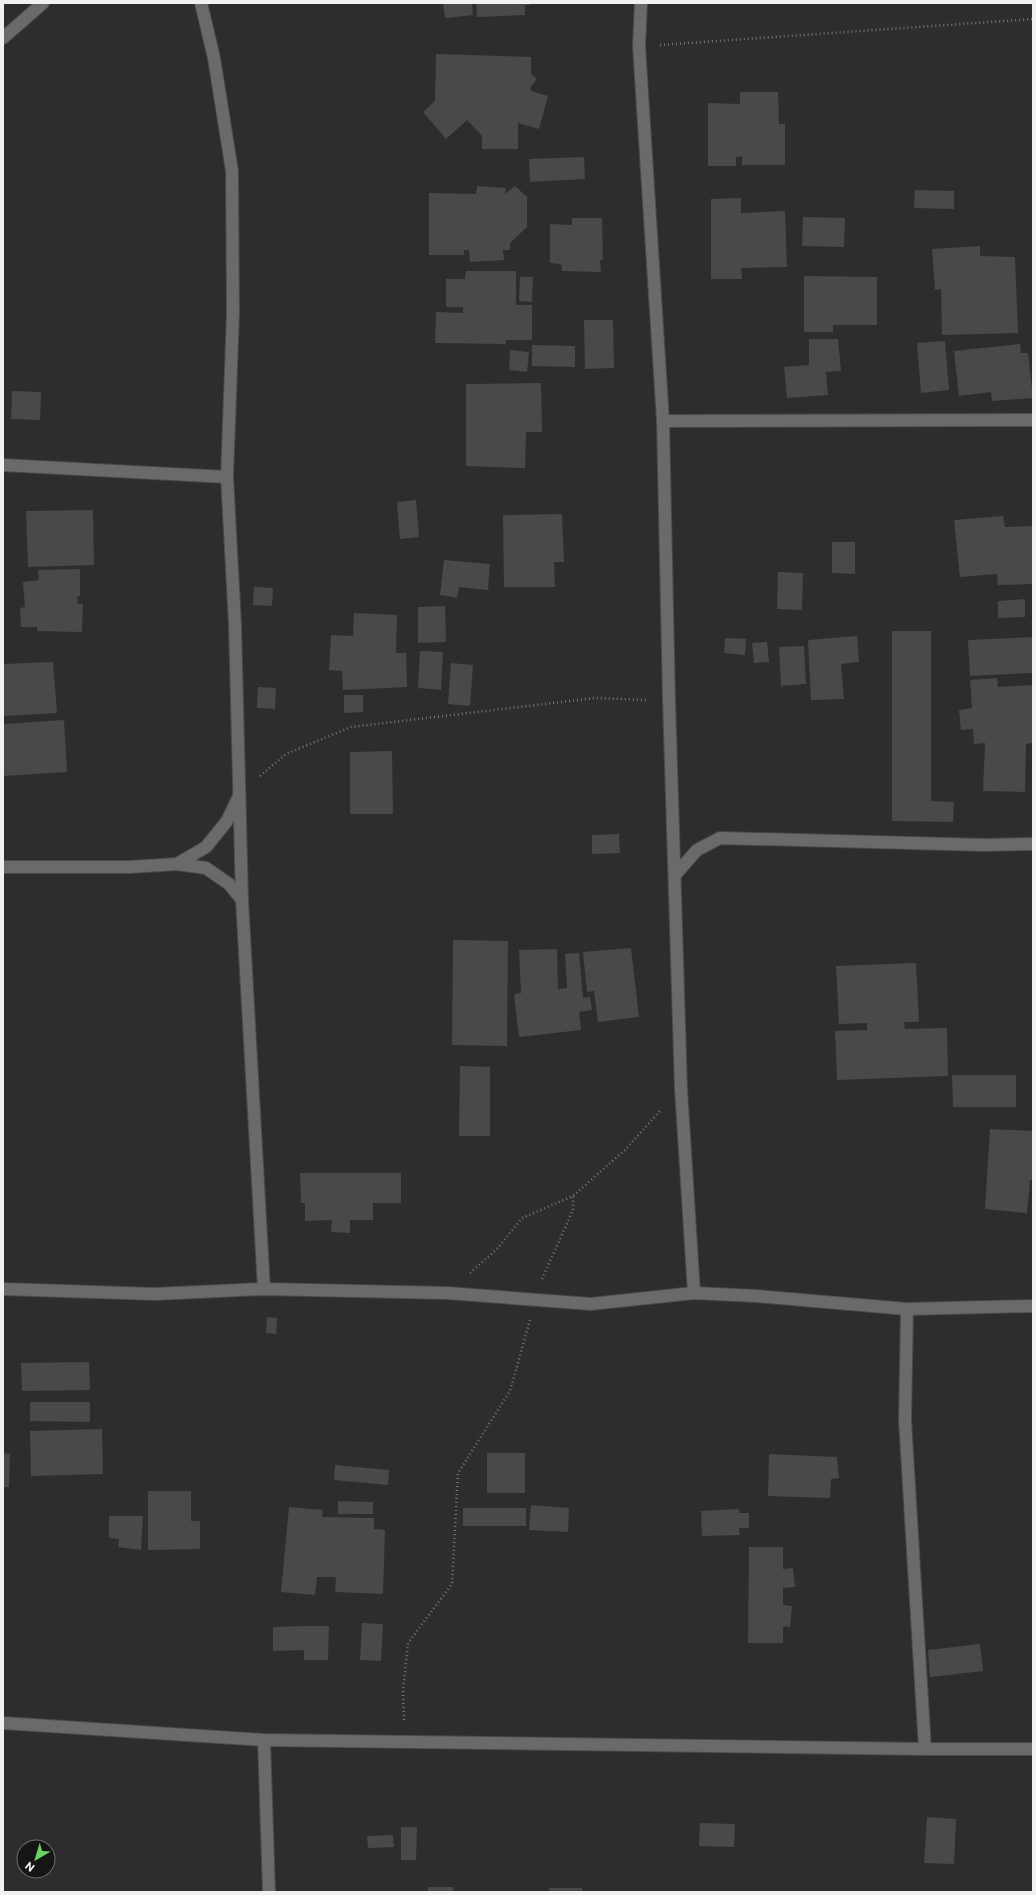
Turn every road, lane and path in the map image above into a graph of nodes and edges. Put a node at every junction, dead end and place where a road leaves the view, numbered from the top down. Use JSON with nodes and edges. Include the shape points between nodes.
{"nodes":[{"id":1,"x":43,"y":3,"type":"edge"},
{"id":2,"x":201,"y":3,"type":"edge"},
{"id":3,"x":641,"y":3,"type":"edge"},
{"id":4,"x":1033,"y":19,"type":"edge"},
{"id":5,"x":3,"y":38,"type":"edge"},
{"id":6,"x":639,"y":46,"type":"junction"},
{"id":7,"x":1033,"y":420,"type":"edge"},
{"id":8,"x":663,"y":421,"type":"junction"},
{"id":9,"x":3,"y":466,"type":"edge"},
{"id":10,"x":227,"y":477,"type":"junction"},
{"id":11,"x":669,"y":700,"type":"junction"},
{"id":12,"x":241,"y":793,"type":"junction"},
{"id":13,"x":1033,"y":844,"type":"edge"},
{"id":14,"x":177,"y":864,"type":"junction"},
{"id":15,"x":3,"y":867,"type":"edge"},
{"id":16,"x":675,"y":875,"type":"junction"},
{"id":17,"x":242,"y":900,"type":"junction"},
{"id":18,"x":681,"y":1089,"type":"junction"},
{"id":19,"x":573,"y":1196,"type":"junction"},
{"id":20,"x":3,"y":1289,"type":"edge"},
{"id":21,"x":264,"y":1289,"type":"junction"},
{"id":22,"x":446,"y":1293,"type":"junction"},
{"id":23,"x":694,"y":1293,"type":"junction"},
{"id":24,"x":536,"y":1301,"type":"junction"},
{"id":25,"x":1033,"y":1306,"type":"edge"},
{"id":26,"x":907,"y":1309,"type":"junction"},
{"id":27,"x":3,"y":1723,"type":"edge"},
{"id":28,"x":264,"y":1740,"type":"junction"},
{"id":29,"x":405,"y":1742,"type":"junction"},
{"id":30,"x":925,"y":1749,"type":"junction"},
{"id":31,"x":1033,"y":1749,"type":"edge"},
{"id":32,"x":269,"y":1892,"type":"edge"}],
"edges":[{"from":1,"to":5,"type":"street"},
{"from":2,"to":10,"type":"street","via":[[214,58],[232,171],[233,313]]},
{"from":3,"to":6,"type":"street"},
{"from":4,"to":6,"type":"path"},
{"from":6,"to":8,"type":"street"},
{"from":7,"to":8,"type":"street"},
{"from":8,"to":11,"type":"street"},
{"from":9,"to":10,"type":"street"},
{"from":10,"to":12,"type":"street"},
{"from":11,"to":12,"type":"path","via":[[595,698],[352,727],[286,754]]},
{"from":11,"to":16,"type":"street"},
{"from":12,"to":14,"type":"street","via":[[227,821],[206,847]]},
{"from":12,"to":17,"type":"street"},
{"from":13,"to":16,"type":"street","via":[[720,838],[697,850]]},
{"from":14,"to":15,"type":"street","via":[[130,867]]},
{"from":14,"to":17,"type":"street","via":[[206,868],[229,884]]},
{"from":16,"to":18,"type":"street"},
{"from":17,"to":21,"type":"street"},
{"from":18,"to":19,"type":"path","via":[[626,1150]]},
{"from":18,"to":23,"type":"street"},
{"from":19,"to":22,"type":"path","via":[[522,1218],[498,1248]]},
{"from":19,"to":24,"type":"path","via":[[573,1210],[543,1275]]},
{"from":20,"to":21,"type":"street","via":[[155,1294]]},
{"from":21,"to":22,"type":"street"},
{"from":22,"to":24,"type":"street"},
{"from":23,"to":24,"type":"street","via":[[591,1304]]},
{"from":23,"to":26,"type":"street"},
{"from":24,"to":29,"type":"path","via":[[510,1391],[458,1474],[452,1584],[408,1643],[403,1691]]},
{"from":25,"to":26,"type":"street"},
{"from":26,"to":30,"type":"street","via":[[906,1420]]},
{"from":27,"to":28,"type":"street"},
{"from":28,"to":29,"type":"street"},
{"from":28,"to":32,"type":"street"},
{"from":29,"to":30,"type":"street"},
{"from":30,"to":31,"type":"street"}]}
